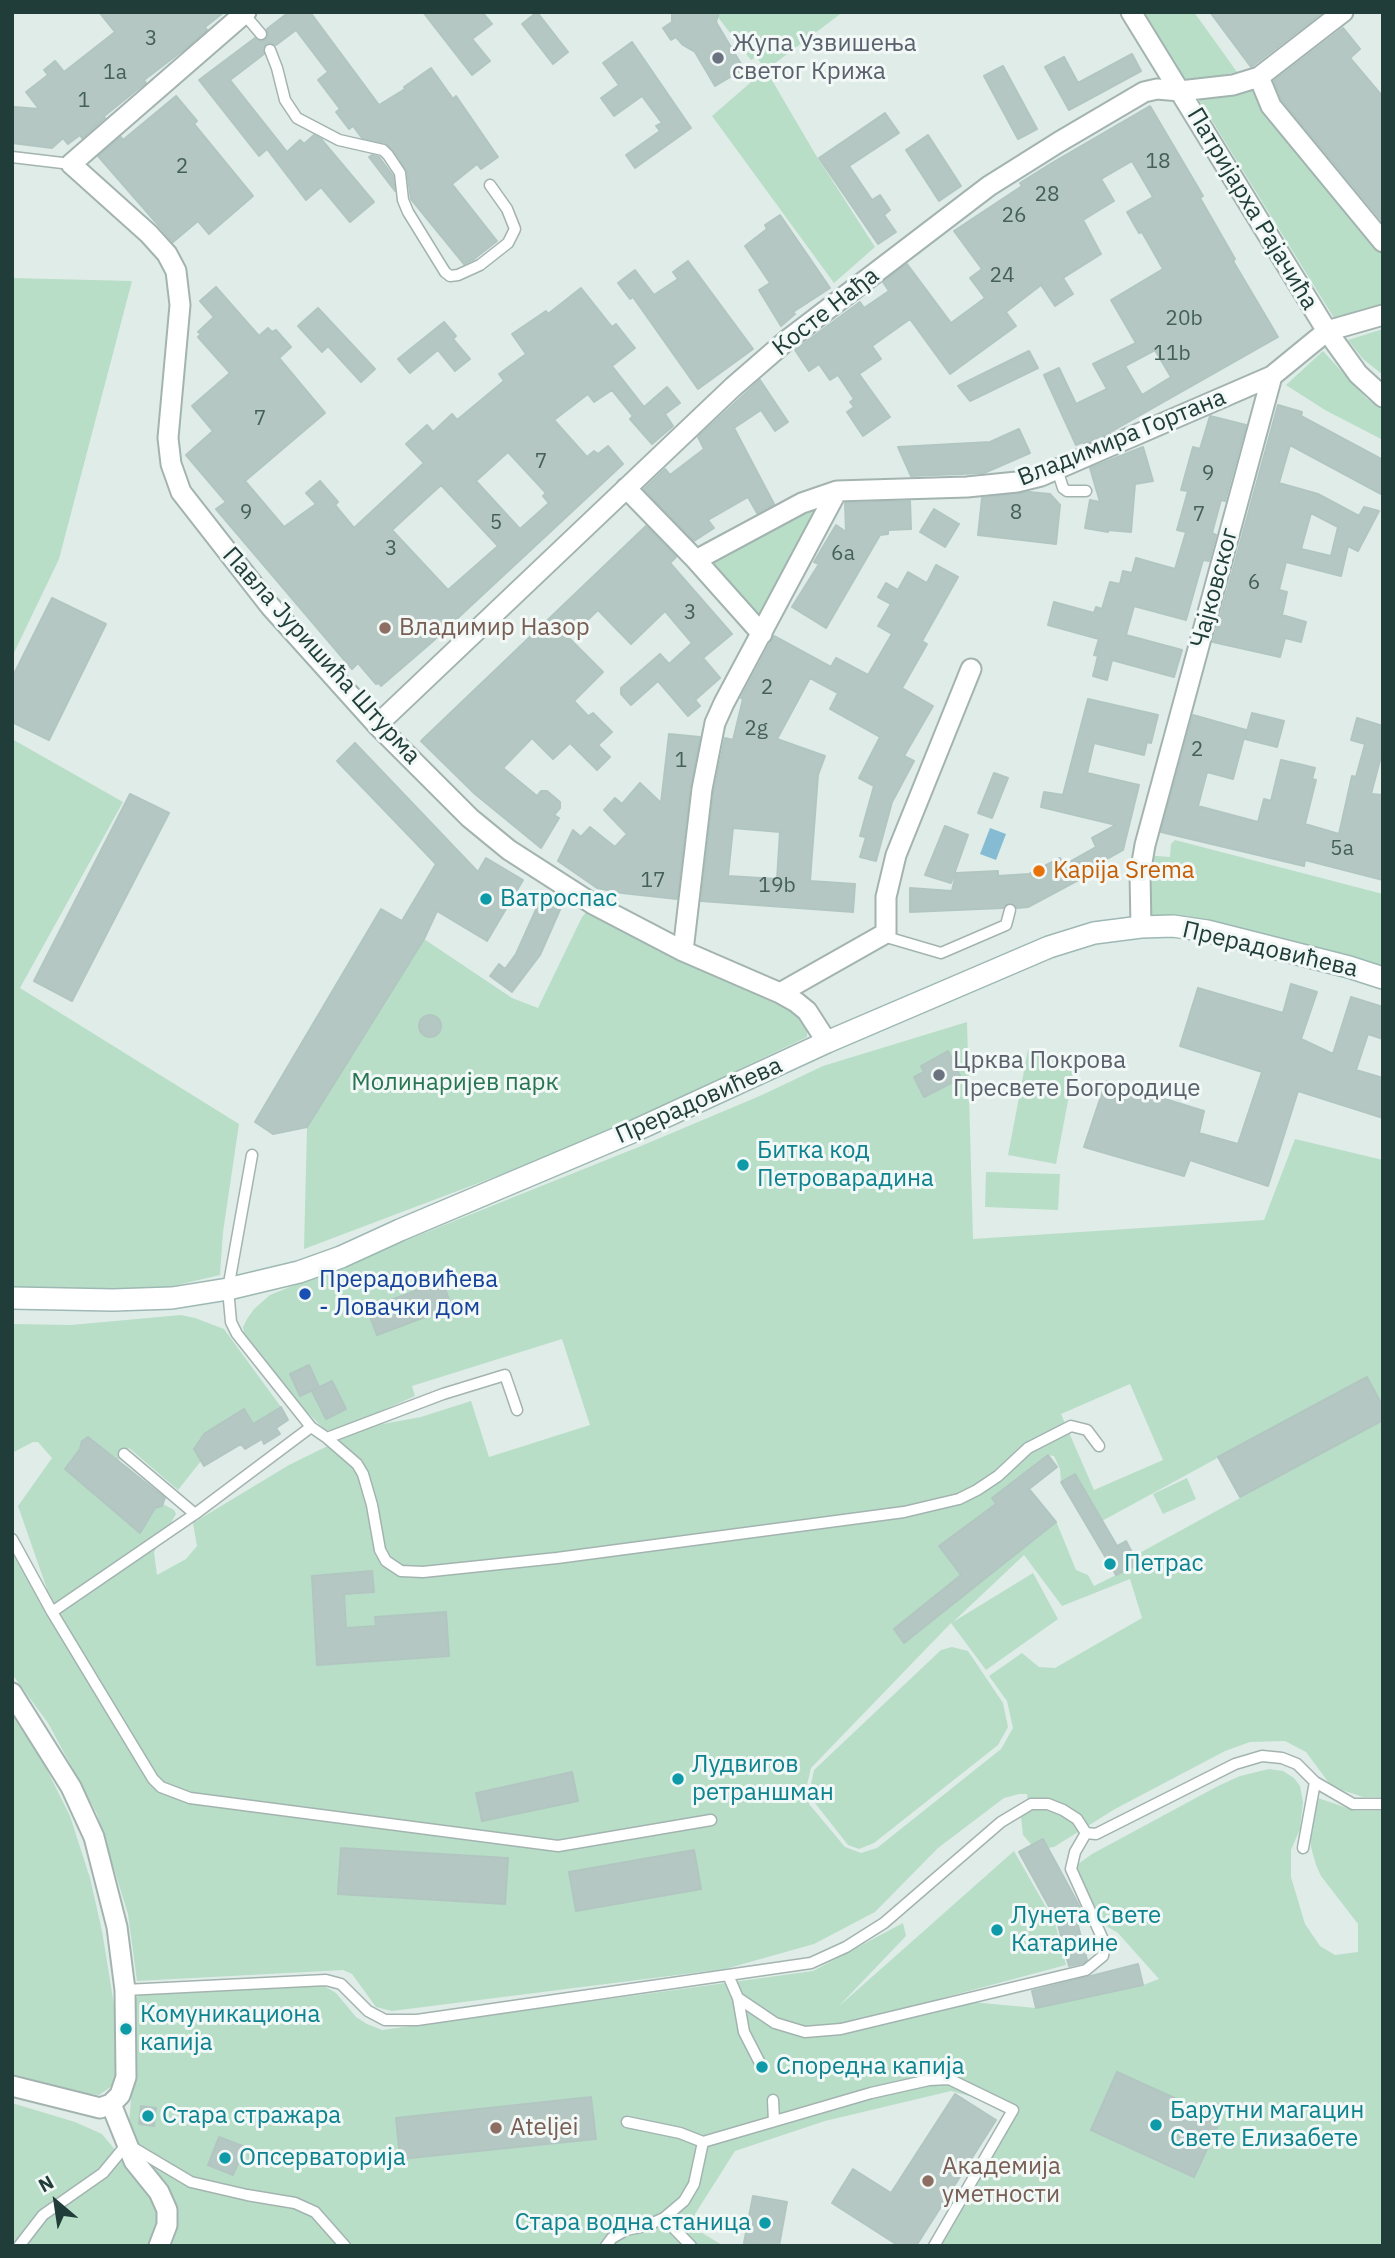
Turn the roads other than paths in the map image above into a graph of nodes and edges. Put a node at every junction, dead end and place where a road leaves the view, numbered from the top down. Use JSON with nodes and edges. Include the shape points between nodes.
{"nodes":[{"id":1,"x":1131,"y":12,"type":"edge"},
{"id":2,"x":1343,"y":12,"type":"edge"},
{"id":3,"x":245,"y":13,"type":"edge"},
{"id":4,"x":261,"y":34,"type":"dead end"},
{"id":5,"x":270,"y":50,"type":"dead end"},
{"id":6,"x":1259,"y":77,"type":"junction"},
{"id":7,"x":1180,"y":91,"type":"junction"},
{"id":8,"x":12,"y":157,"type":"edge"},
{"id":9,"x":71,"y":164,"type":"junction"},
{"id":10,"x":490,"y":185,"type":"dead end"},
{"id":11,"x":1383,"y":242,"type":"edge"},
{"id":12,"x":1383,"y":315,"type":"edge"},
{"id":13,"x":1326,"y":331,"type":"junction"},
{"id":14,"x":1272,"y":376,"type":"junction"},
{"id":15,"x":1383,"y":397,"type":"edge"},
{"id":16,"x":1057,"y":469,"type":"junction"},
{"id":17,"x":626,"y":488,"type":"junction"},
{"id":18,"x":837,"y":491,"type":"junction"},
{"id":19,"x":1086,"y":491,"type":"dead end"},
{"id":20,"x":696,"y":560,"type":"junction"},
{"id":21,"x":762,"y":634,"type":"junction"},
{"id":22,"x":971,"y":669,"type":"dead end"},
{"id":23,"x":377,"y":725,"type":"junction"},
{"id":24,"x":1010,"y":910,"type":"dead end"},
{"id":25,"x":1141,"y":927,"type":"junction"},
{"id":26,"x":883,"y":936,"type":"junction"},
{"id":27,"x":683,"y":951,"type":"junction"},
{"id":28,"x":1383,"y":978,"type":"edge"},
{"id":29,"x":780,"y":993,"type":"junction"},
{"id":30,"x":827,"y":1042,"type":"junction"},
{"id":31,"x":252,"y":1155,"type":"dead end"},
{"id":32,"x":228,"y":1289,"type":"junction"},
{"id":33,"x":12,"y":1298,"type":"edge"},
{"id":34,"x":517,"y":1410,"type":"dead end"},
{"id":35,"x":311,"y":1427,"type":"junction"},
{"id":36,"x":327,"y":1438,"type":"junction"},
{"id":37,"x":1098,"y":1446,"type":"dead end"},
{"id":38,"x":124,"y":1454,"type":"dead end"},
{"id":39,"x":195,"y":1514,"type":"junction"},
{"id":40,"x":12,"y":1539,"type":"edge"},
{"id":41,"x":52,"y":1612,"type":"junction"},
{"id":42,"x":12,"y":1693,"type":"edge"},
{"id":43,"x":1315,"y":1782,"type":"junction"},
{"id":44,"x":1383,"y":1804,"type":"edge"},
{"id":45,"x":711,"y":1821,"type":"dead end"},
{"id":46,"x":1086,"y":1833,"type":"junction"},
{"id":47,"x":1303,"y":1848,"type":"dead end"},
{"id":48,"x":728,"y":1975,"type":"junction"},
{"id":49,"x":125,"y":1990,"type":"junction"},
{"id":50,"x":738,"y":1998,"type":"junction"},
{"id":51,"x":762,"y":2067,"type":"dead end"},
{"id":52,"x":12,"y":2086,"type":"edge"},
{"id":53,"x":773,"y":2100,"type":"dead end"},
{"id":54,"x":111,"y":2104,"type":"junction"},
{"id":55,"x":774,"y":2121,"type":"junction"},
{"id":56,"x":627,"y":2122,"type":"dead end"},
{"id":57,"x":704,"y":2142,"type":"junction"},
{"id":58,"x":127,"y":2144,"type":"junction"},
{"id":59,"x":664,"y":2218,"type":"junction"},
{"id":60,"x":19,"y":2246,"type":"edge"},
{"id":61,"x":159,"y":2246,"type":"edge"},
{"id":62,"x":345,"y":2246,"type":"edge"},
{"id":63,"x":606,"y":2246,"type":"edge"},
{"id":64,"x":691,"y":2246,"type":"edge"},
{"id":65,"x":934,"y":2246,"type":"edge"}],
"edges":[{"from":1,"to":7,"type":"street","name":"Патријарха Рајачића"},
{"from":2,"to":6,"type":"street","name":"Косте Нађа"},
{"from":3,"to":4,"type":"lane"},
{"from":3,"to":9,"type":"street"},
{"from":5,"to":10,"type":"lane","via":[[285,100],[297,118],[339,140],[388,155],[400,173],[408,212],[450,276],[480,265],[508,243],[515,229],[508,209]]},
{"from":6,"to":7,"type":"street","name":"Косте Нађа"},
{"from":6,"to":11,"type":"street","via":[[1271,106]]},
{"from":7,"to":13,"type":"street","name":"Патријарха Рајачића"},
{"from":7,"to":17,"type":"street","name":"Косте Нађа","via":[[1144,92],[989,186],[786,341]]},
{"from":8,"to":9,"type":"lane"},
{"from":9,"to":23,"type":"street","name":"Павла Јуришића Штурма","via":[[149,234],[176,271],[180,305],[168,438],[181,492],[270,606]]},
{"from":12,"to":13,"type":"street"},
{"from":13,"to":14,"type":"street"},
{"from":13,"to":15,"type":"street","name":"Патријарха Рајачића"},
{"from":14,"to":16,"type":"street","name":"Владимира Гортана"},
{"from":14,"to":25,"type":"street","name":"Чајковског","via":[[1145,845],[1140,874]]},
{"from":16,"to":18,"type":"street","name":"Владимира Гортана","via":[[996,485]]},
{"from":16,"to":19,"type":"lane","via":[[1063,488]]},
{"from":17,"to":20,"type":"street"},
{"from":17,"to":23,"type":"street","name":"Косте Нађа"},
{"from":18,"to":20,"type":"street","name":"Владимира Гортана","via":[[802,503]]},
{"from":18,"to":21,"type":"street"},
{"from":20,"to":21,"type":"street"},
{"from":21,"to":27,"type":"street","via":[[715,723],[702,789]]},
{"from":22,"to":26,"type":"street","via":[[896,855],[886,897],[888,927]]},
{"from":23,"to":27,"type":"street","name":"Павла Јуришића Штурма","via":[[509,850],[593,904]]},
{"from":24,"to":26,"type":"lane","via":[[1006,925],[941,953]]},
{"from":25,"to":28,"type":"main road","name":"Прерадовићева","via":[[1207,930]]},
{"from":25,"to":30,"type":"main road","name":"Прерадовићева","via":[[1094,933],[1049,947]]},
{"from":26,"to":29,"type":"street"},
{"from":27,"to":29,"type":"street","name":"Павла Јуришића Штурма"},
{"from":29,"to":30,"type":"street","name":"Павла Јуришића Штурма","via":[[807,1011]]},
{"from":30,"to":32,"type":"main road","name":"Прерадовићева","via":[[341,1257]]},
{"from":31,"to":32,"type":"lane"},
{"from":32,"to":33,"type":"main road","name":"Прерадовићева","via":[[113,1300]]},
{"from":32,"to":35,"type":"lane","via":[[231,1322],[237,1334]]},
{"from":34,"to":36,"type":"lane","via":[[505,1375]]},
{"from":35,"to":36,"type":"lane"},
{"from":35,"to":39,"type":"lane"},
{"from":36,"to":37,"type":"lane","via":[[358,1464],[363,1474],[386,1561],[401,1571],[423,1572],[904,1512],[977,1490],[1028,1448],[1071,1426],[1087,1430]]},
{"from":38,"to":39,"type":"lane"},
{"from":39,"to":41,"type":"lane"},
{"from":40,"to":41,"type":"lane"},
{"from":41,"to":45,"type":"lane","via":[[153,1779],[190,1798],[558,1846]]},
{"from":42,"to":49,"type":"street","via":[[71,1787],[94,1837],[117,1927]]},
{"from":43,"to":44,"type":"lane","via":[[1353,1804]]},
{"from":43,"to":46,"type":"lane","via":[[1297,1763],[1262,1756],[1235,1764],[1096,1834]]},
{"from":43,"to":47,"type":"lane"},
{"from":46,"to":48,"type":"lane","via":[[1077,1819],[1063,1810],[1031,1804],[1001,1822],[884,1923],[846,1947],[811,1963]]},
{"from":46,"to":50,"type":"lane","via":[[1071,1869],[1105,1944],[1103,1956],[1086,1970],[805,2032],[775,2023]]},
{"from":48,"to":49,"type":"lane","via":[[417,2020],[385,2020],[368,2011],[341,1984],[326,1980]]},
{"from":48,"to":50,"type":"lane"},
{"from":49,"to":54,"type":"street","via":[[126,2077]]},
{"from":50,"to":51,"type":"lane","via":[[744,2032]]},
{"from":52,"to":54,"type":"street","via":[[88,2106]]},
{"from":53,"to":55,"type":"lane"},
{"from":54,"to":58,"type":"street"},
{"from":55,"to":57,"type":"lane"},
{"from":55,"to":65,"type":"lane","via":[[871,2093],[949,2079],[1013,2110]]},
{"from":56,"to":57,"type":"lane"},
{"from":57,"to":59,"type":"lane","via":[[694,2184],[684,2201]]},
{"from":58,"to":60,"type":"lane","via":[[103,2172],[43,2215]]},
{"from":58,"to":61,"type":"street","via":[[167,2210]]},
{"from":58,"to":62,"type":"lane","via":[[191,2182],[295,2203],[315,2212]]},
{"from":59,"to":63,"type":"lane","via":[[626,2230]]},
{"from":59,"to":64,"type":"lane"}]}
